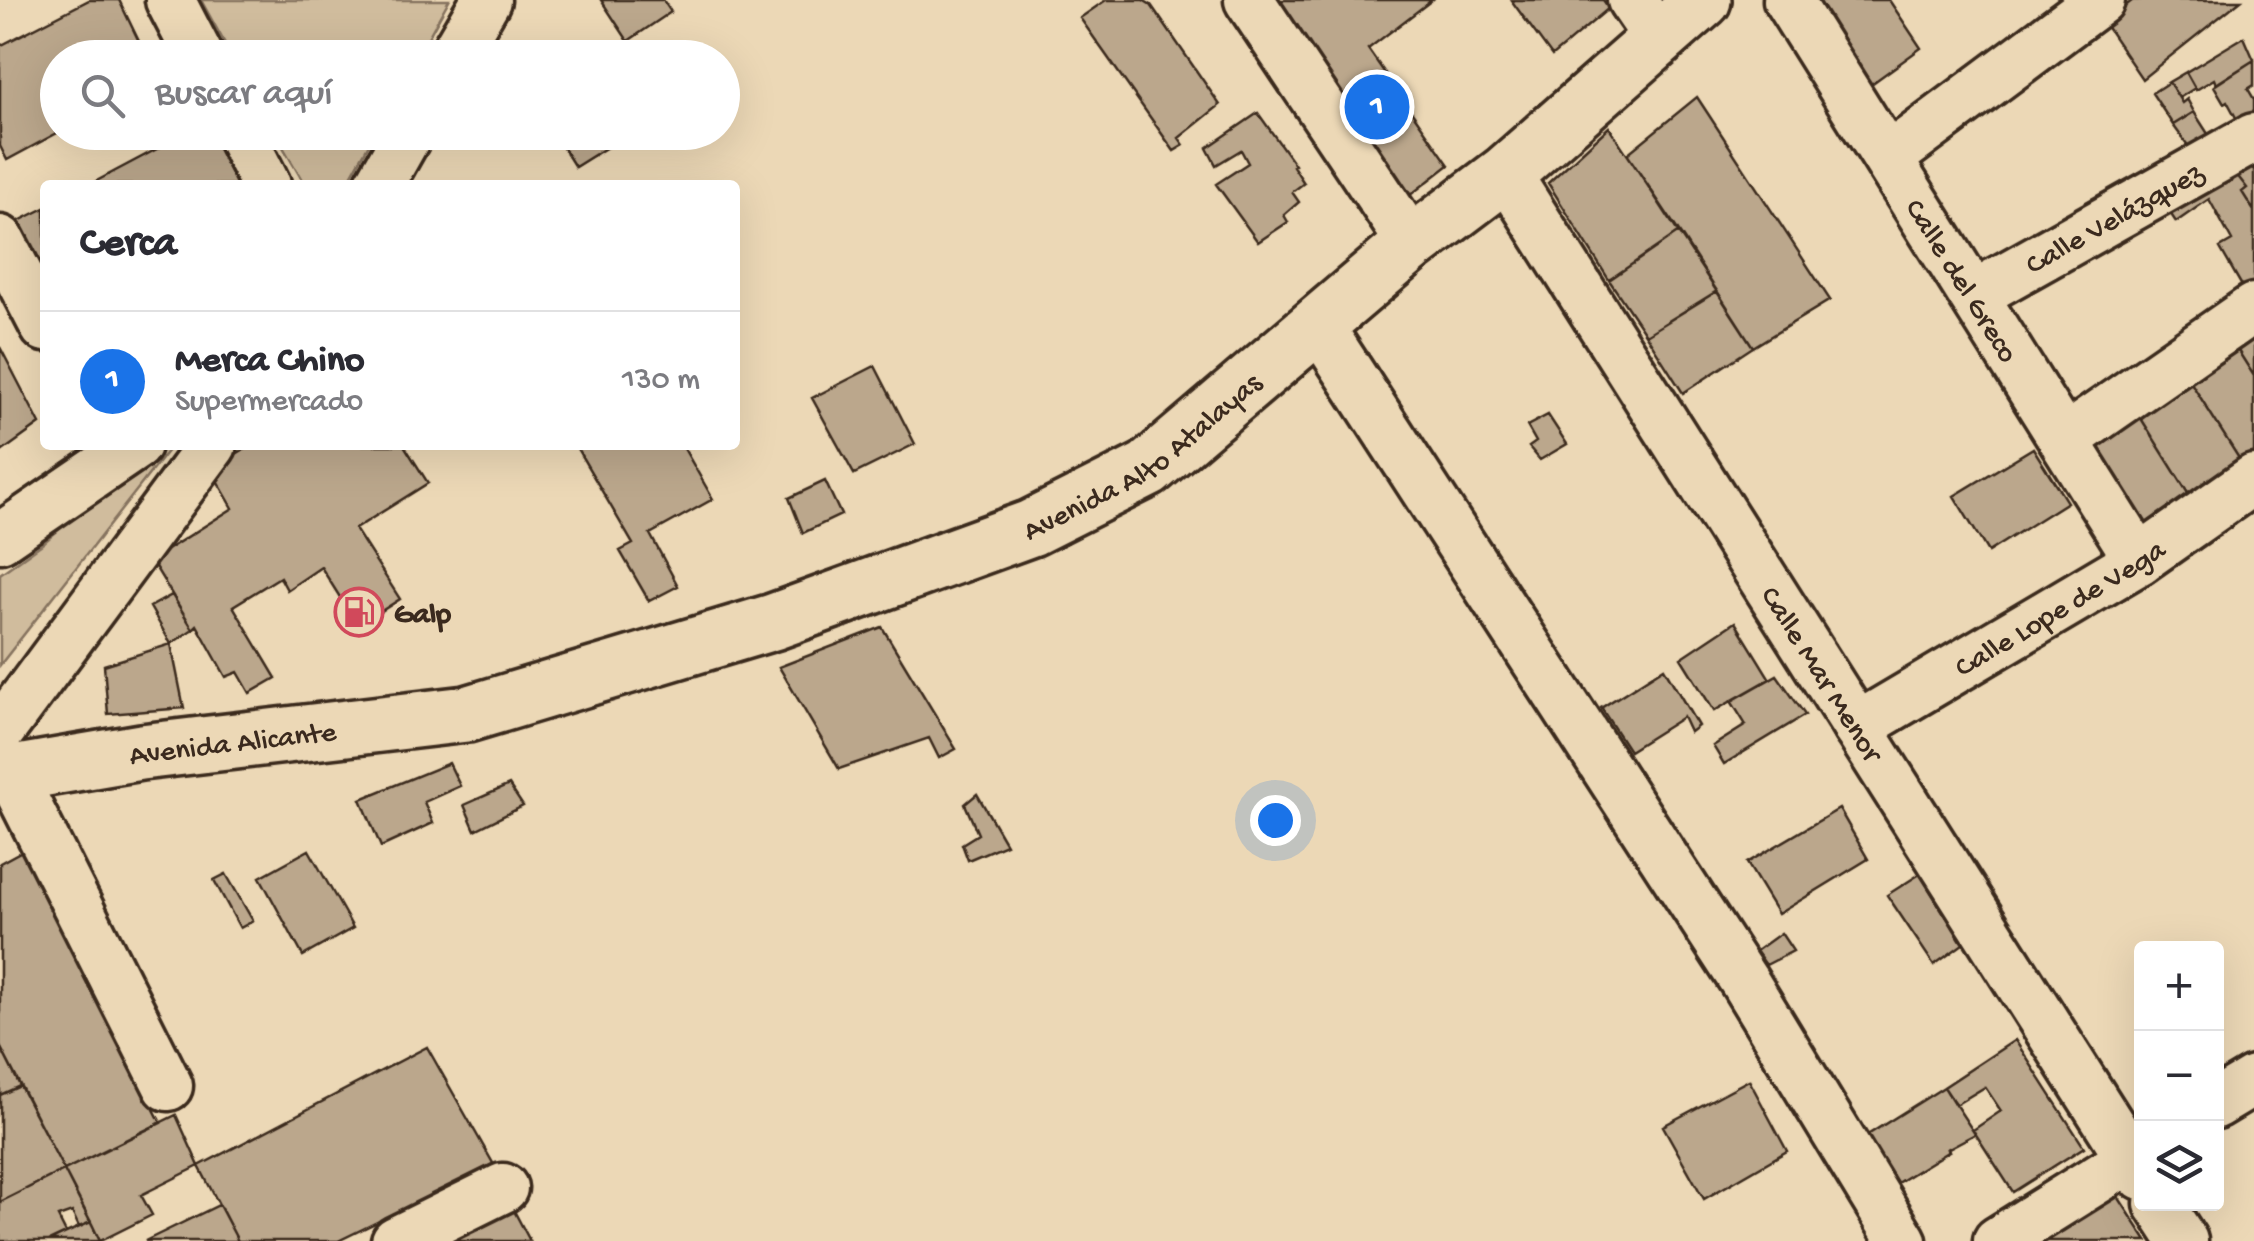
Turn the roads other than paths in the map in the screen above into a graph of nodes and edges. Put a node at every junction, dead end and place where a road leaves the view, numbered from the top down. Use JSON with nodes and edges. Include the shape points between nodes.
{"nodes":[{"id":1,"x":170,"y":0,"type":"edge"},
{"id":2,"x":485,"y":0,"type":"edge"},
{"id":3,"x":1248,"y":0,"type":"edge"},
{"id":4,"x":1703,"y":0,"type":"edge"},
{"id":5,"x":1788,"y":0,"type":"edge"},
{"id":6,"x":2100,"y":0,"type":"edge"},
{"id":7,"x":1645,"y":19,"type":"edge"},
{"id":8,"x":191,"y":40,"type":"edge"},
{"id":9,"x":462,"y":40,"type":"edge"},
{"id":10,"x":2254,"y":138,"type":"edge"},
{"id":11,"x":248,"y":150,"type":"edge"},
{"id":12,"x":399,"y":150,"type":"edge"},
{"id":13,"x":1888,"y":158,"type":"junction"},
{"id":14,"x":1506,"y":173,"type":"junction"},
{"id":15,"x":263,"y":180,"type":"edge"},
{"id":16,"x":382,"y":180,"type":"edge"},
{"id":17,"x":1412,"y":244,"type":"junction"},
{"id":18,"x":5,"y":262,"type":"edge"},
{"id":19,"x":1974,"y":295,"type":"junction"},
{"id":20,"x":2254,"y":308,"type":"edge"},
{"id":21,"x":40,"y":319,"type":"edge"},
{"id":22,"x":1318,"y":324,"type":"junction"},
{"id":23,"x":2064,"y":440,"type":"junction"},
{"id":24,"x":119,"y":450,"type":"edge"},
{"id":25,"x":209,"y":450,"type":"edge"},
{"id":26,"x":2254,"y":479,"type":"edge"},
{"id":27,"x":0,"y":538,"type":"edge"},
{"id":28,"x":2139,"y":560,"type":"junction"},
{"id":29,"x":467,"y":714,"type":"joint"},
{"id":30,"x":1857,"y":727,"type":"junction"},
{"id":31,"x":7,"y":781,"type":"edge"},
{"id":32,"x":2254,"y":1081,"type":"edge"},
{"id":33,"x":168,"y":1086,"type":"dead end"},
{"id":34,"x":2224,"y":1099,"type":"edge"},
{"id":35,"x":2134,"y":1156,"type":"edge"},
{"id":36,"x":2134,"y":1164,"type":"edge"},
{"id":37,"x":503,"y":1188,"type":"dead end"},
{"id":38,"x":2164,"y":1211,"type":"edge"},
{"id":39,"x":396,"y":1241,"type":"edge"},
{"id":40,"x":1902,"y":1241,"type":"edge"},
{"id":41,"x":1998,"y":1241,"type":"edge"},
{"id":42,"x":2183,"y":1241,"type":"edge"}],
"edges":[{"from":1,"to":8,"type":"street"},
{"from":2,"to":9,"type":"street"},
{"from":3,"to":17,"type":"street"},
{"from":4,"to":7,"type":"main road","name":"Avenida Alto Atalayas"},
{"from":5,"to":13,"type":"street","name":"Calle del Greco"},
{"from":6,"to":13,"type":"street"},
{"from":7,"to":14,"type":"main road","name":"Avenida Alto Atalayas"},
{"from":10,"to":19,"type":"street","name":"Calle Velázquez"},
{"from":11,"to":15,"type":"street"},
{"from":12,"to":16,"type":"street"},
{"from":13,"to":19,"type":"street","name":"Calle del Greco"},
{"from":14,"to":17,"type":"main road","name":"Avenida Alto Atalayas"},
{"from":14,"to":30,"type":"street","name":"Calle Mar Menor"},
{"from":17,"to":22,"type":"main road","name":"Avenida Alto Atalayas"},
{"from":18,"to":21,"type":"street"},
{"from":19,"to":23,"type":"street","name":"Calle del Greco"},
{"from":20,"to":23,"type":"street"},
{"from":22,"to":29,"type":"main road","name":"Avenida Alto Atalayas","via":[[1148,468],[1031,528],[773,622]]},
{"from":22,"to":40,"type":"street","via":[[1733,965]]},
{"from":23,"to":28,"type":"street","name":"Calle del Greco"},
{"from":24,"to":27,"type":"street"},
{"from":25,"to":31,"type":"street"},
{"from":26,"to":28,"type":"street","name":"Calle Lope de Vega"},
{"from":28,"to":30,"type":"street","name":"Calle Lope de Vega"},
{"from":29,"to":31,"type":"main road","name":"Avenida Alicante","via":[[141,752]]},
{"from":30,"to":35,"type":"street","name":"Calle Mar Menor"},
{"from":31,"to":33,"type":"street"},
{"from":32,"to":34,"type":"street"},
{"from":36,"to":41,"type":"street"},
{"from":37,"to":39,"type":"street"},
{"from":38,"to":42,"type":"street"}]}
